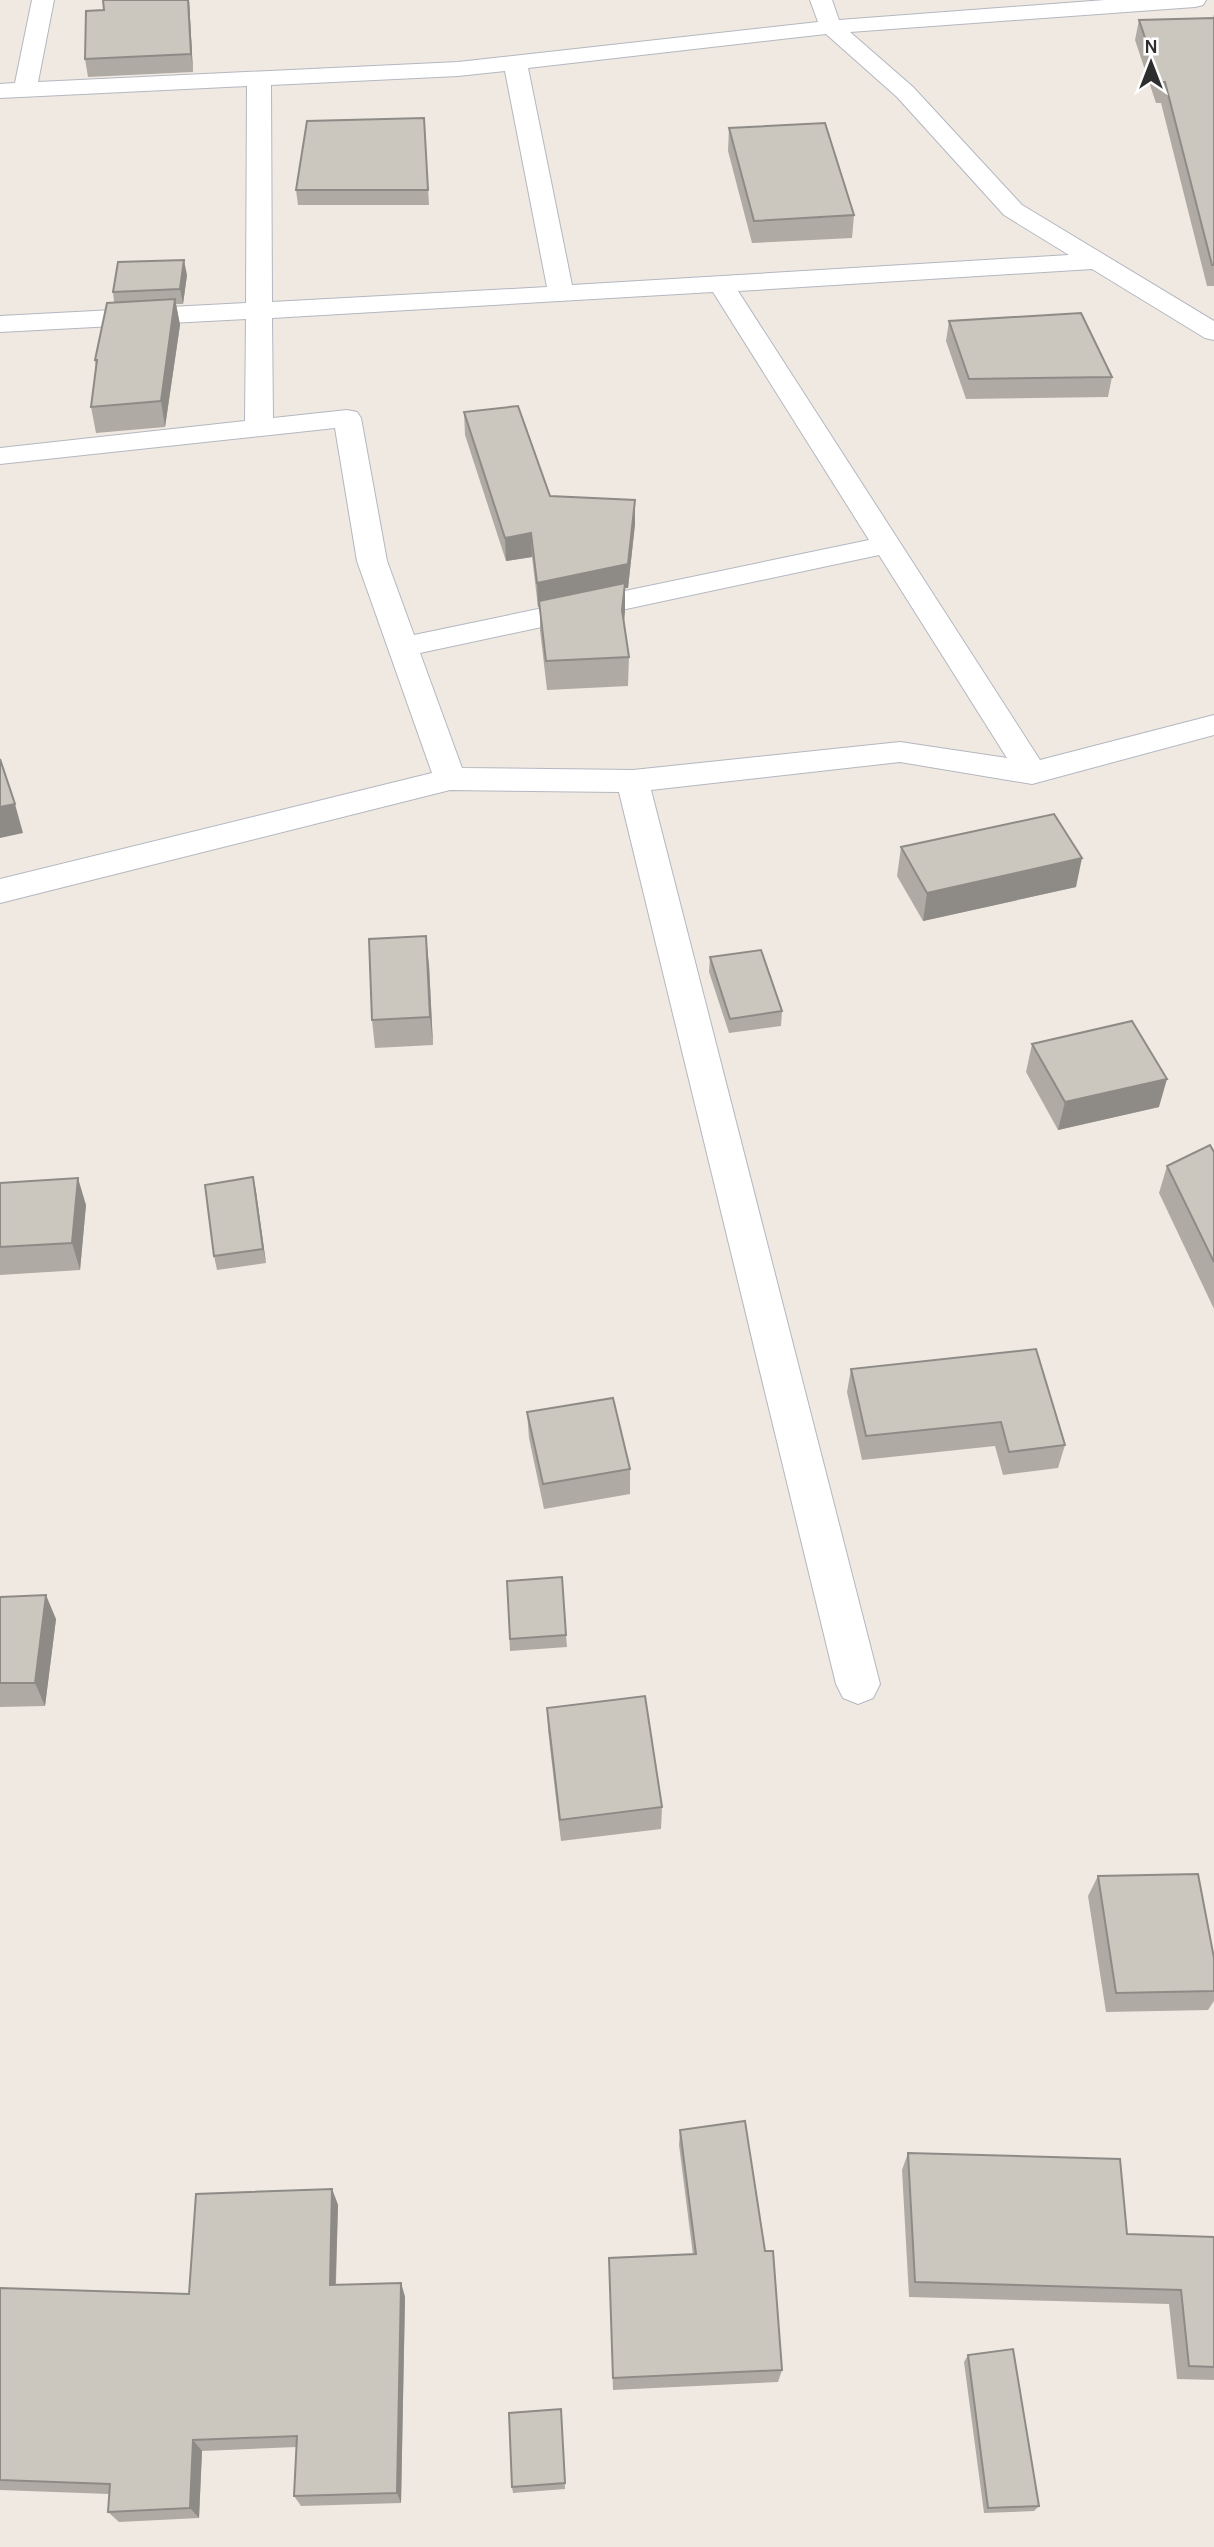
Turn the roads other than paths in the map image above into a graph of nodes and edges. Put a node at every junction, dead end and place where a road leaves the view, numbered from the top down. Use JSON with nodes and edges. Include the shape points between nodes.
{"nodes":[{"id":1,"x":43,"y":0,"type":"edge"},
{"id":2,"x":821,"y":0,"type":"edge"},
{"id":3,"x":1195,"y":0,"type":"edge"},
{"id":4,"x":1161,"y":1,"type":"edge"},
{"id":5,"x":831,"y":27,"type":"junction"},
{"id":6,"x":515,"y":62,"type":"junction"},
{"id":7,"x":259,"y":78,"type":"junction"},
{"id":8,"x":25,"y":90,"type":"junction"},
{"id":9,"x":0,"y":92,"type":"edge"},
{"id":10,"x":1097,"y":261,"type":"junction"},
{"id":11,"x":721,"y":284,"type":"junction"},
{"id":12,"x":561,"y":294,"type":"junction"},
{"id":13,"x":260,"y":310,"type":"junction"},
{"id":14,"x":0,"y":324,"type":"edge"},
{"id":15,"x":1214,"y":332,"type":"edge"},
{"id":16,"x":260,"y":428,"type":"junction"},
{"id":17,"x":0,"y":456,"type":"edge"},
{"id":18,"x":886,"y":545,"type":"junction"},
{"id":19,"x":402,"y":647,"type":"junction"},
{"id":20,"x":1214,"y":725,"type":"edge"},
{"id":21,"x":1032,"y":774,"type":"junction"},
{"id":22,"x":450,"y":779,"type":"junction"},
{"id":23,"x":634,"y":781,"type":"junction"},
{"id":24,"x":0,"y":891,"type":"edge"},
{"id":25,"x":858,"y":1684,"type":"dead end"}],
"edges":[{"from":1,"to":8,"type":"street"},
{"from":2,"to":5,"type":"street"},
{"from":3,"to":4,"type":"street"},
{"from":4,"to":5,"type":"street"},
{"from":5,"to":6,"type":"street"},
{"from":5,"to":10,"type":"street","via":[[905,92],[1013,210]]},
{"from":6,"to":7,"type":"street"},
{"from":6,"to":12,"type":"street"},
{"from":7,"to":8,"type":"street"},
{"from":7,"to":13,"type":"street"},
{"from":8,"to":9,"type":"street"},
{"from":10,"to":11,"type":"street"},
{"from":10,"to":15,"type":"street"},
{"from":11,"to":12,"type":"street"},
{"from":11,"to":18,"type":"street"},
{"from":12,"to":13,"type":"street"},
{"from":13,"to":14,"type":"street"},
{"from":13,"to":16,"type":"street"},
{"from":16,"to":17,"type":"street"},
{"from":16,"to":19,"type":"street","via":[[347,418],[372,561]]},
{"from":18,"to":19,"type":"street"},
{"from":18,"to":21,"type":"street"},
{"from":19,"to":22,"type":"street"},
{"from":20,"to":21,"type":"street"},
{"from":21,"to":23,"type":"street","via":[[900,752]]},
{"from":22,"to":23,"type":"street"},
{"from":22,"to":24,"type":"street"},
{"from":23,"to":25,"type":"street"}]}
